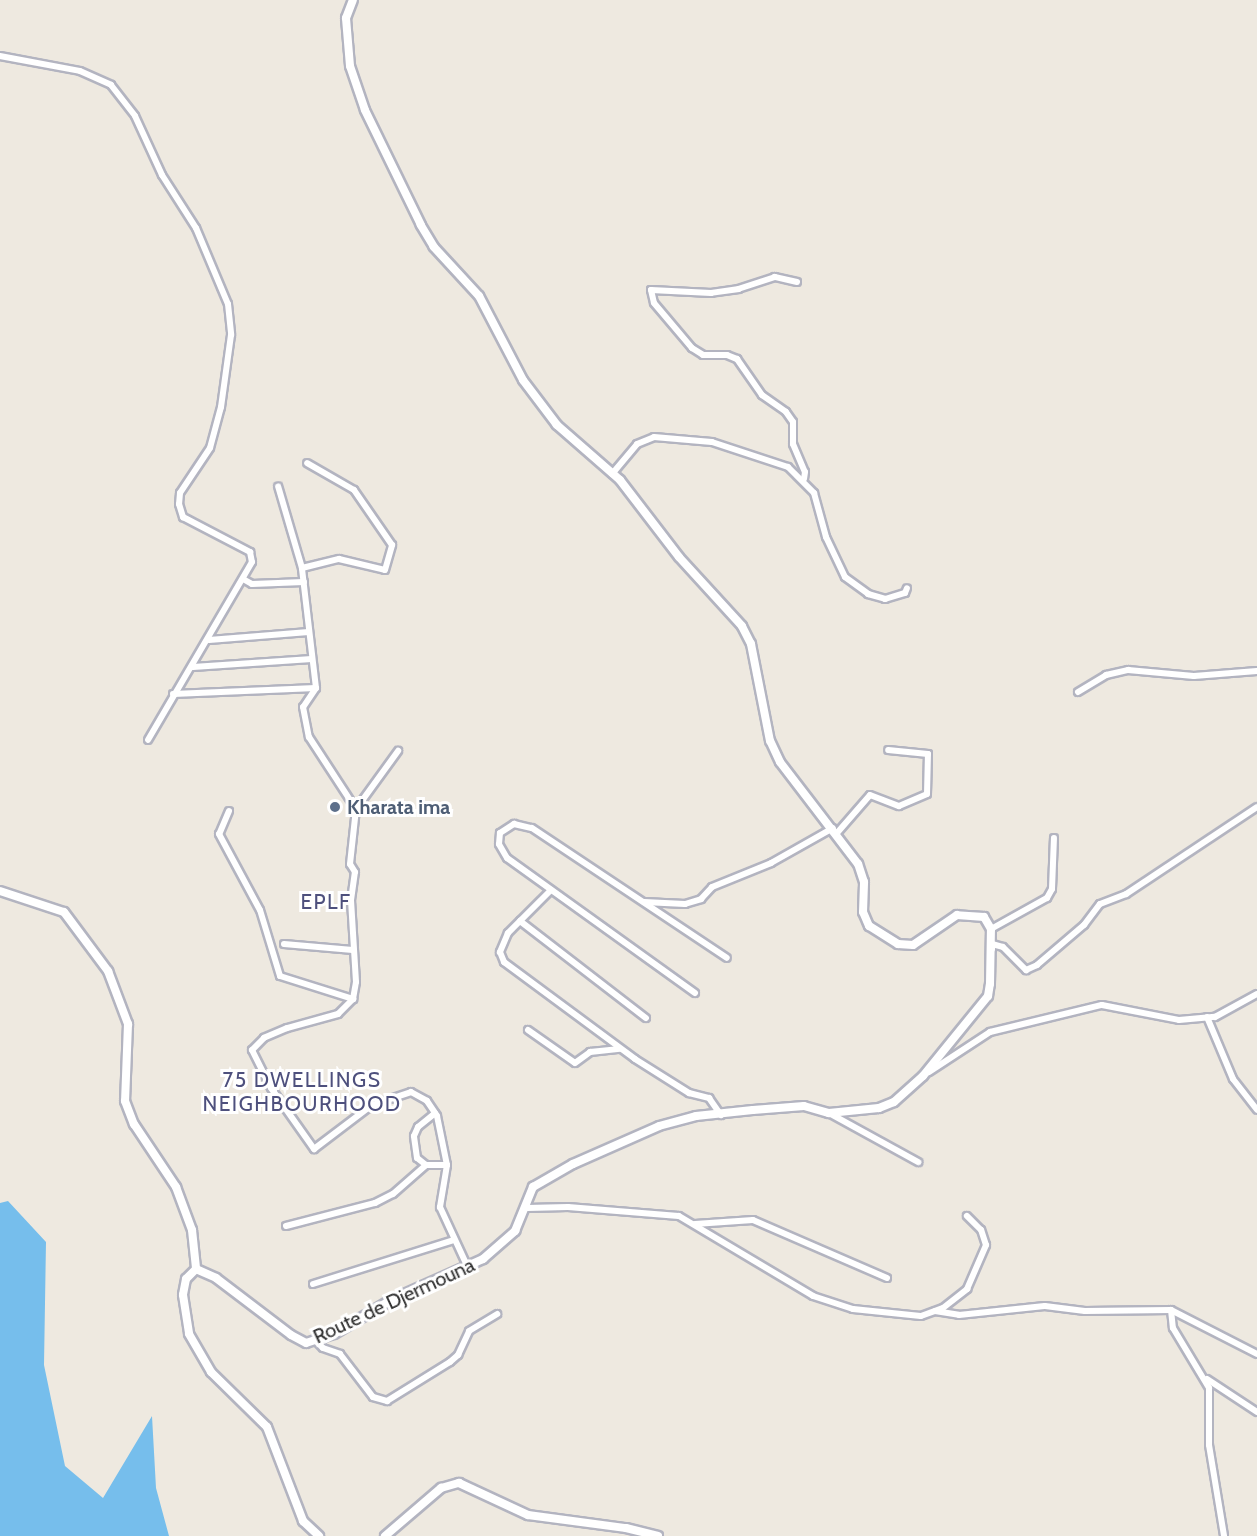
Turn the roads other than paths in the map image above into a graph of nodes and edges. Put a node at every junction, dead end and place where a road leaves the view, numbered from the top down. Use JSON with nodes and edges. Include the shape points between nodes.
{"nodes":[{"id":1,"x":352,"y":0,"type":"edge"},
{"id":2,"x":0,"y":56,"type":"edge"},
{"id":3,"x":797,"y":282,"type":"dead end"},
{"id":4,"x":307,"y":463,"type":"dead end"},
{"id":5,"x":612,"y":474,"type":"junction"},
{"id":6,"x":804,"y":479,"type":"junction"},
{"id":7,"x":278,"y":486,"type":"dead end"},
{"id":8,"x":302,"y":568,"type":"junction"},
{"id":9,"x":243,"y":579,"type":"junction"},
{"id":10,"x":304,"y":582,"type":"junction"},
{"id":11,"x":907,"y":588,"type":"dead end"},
{"id":12,"x":309,"y":632,"type":"junction"},
{"id":13,"x":209,"y":640,"type":"junction"},
{"id":14,"x":312,"y":659,"type":"junction"},
{"id":15,"x":193,"y":667,"type":"junction"},
{"id":16,"x":1257,"y":671,"type":"edge"},
{"id":17,"x":316,"y":688,"type":"junction"},
{"id":18,"x":1078,"y":692,"type":"dead end"},
{"id":19,"x":173,"y":694,"type":"junction"},
{"id":20,"x":148,"y":740,"type":"dead end"},
{"id":21,"x":888,"y":750,"type":"dead end"},
{"id":22,"x":398,"y":751,"type":"dead end"},
{"id":23,"x":1257,"y":807,"type":"edge"},
{"id":24,"x":356,"y":809,"type":"junction"},
{"id":25,"x":229,"y":811,"type":"dead end"},
{"id":26,"x":835,"y":830,"type":"junction"},
{"id":27,"x":1054,"y":838,"type":"dead end"},
{"id":28,"x":551,"y":890,"type":"junction"},
{"id":29,"x":0,"y":891,"type":"edge"},
{"id":30,"x":645,"y":902,"type":"junction"},
{"id":31,"x":520,"y":921,"type":"junction"},
{"id":32,"x":991,"y":928,"type":"junction"},
{"id":33,"x":284,"y":944,"type":"dead end"},
{"id":34,"x":992,"y":949,"type":"junction"},
{"id":35,"x":353,"y":950,"type":"junction"},
{"id":36,"x":727,"y":958,"type":"dead end"},
{"id":37,"x":695,"y":993,"type":"dead end"},
{"id":38,"x":1257,"y":994,"type":"edge"},
{"id":39,"x":353,"y":999,"type":"junction"},
{"id":40,"x":1207,"y":1017,"type":"junction"},
{"id":41,"x":645,"y":1018,"type":"dead end"},
{"id":42,"x":528,"y":1030,"type":"dead end"},
{"id":43,"x":621,"y":1049,"type":"junction"},
{"id":44,"x":923,"y":1076,"type":"junction"},
{"id":45,"x":1257,"y":1110,"type":"edge"},
{"id":46,"x":435,"y":1113,"type":"junction"},
{"id":47,"x":829,"y":1113,"type":"junction"},
{"id":48,"x":721,"y":1115,"type":"junction"},
{"id":49,"x":918,"y":1162,"type":"dead end"},
{"id":50,"x":426,"y":1165,"type":"junction"},
{"id":51,"x":447,"y":1165,"type":"junction"},
{"id":52,"x":527,"y":1208,"type":"junction"},
{"id":53,"x":967,"y":1216,"type":"dead end"},
{"id":54,"x":695,"y":1224,"type":"junction"},
{"id":55,"x":286,"y":1226,"type":"dead end"},
{"id":56,"x":454,"y":1239,"type":"junction"},
{"id":57,"x":468,"y":1268,"type":"junction"},
{"id":58,"x":196,"y":1269,"type":"junction"},
{"id":59,"x":887,"y":1278,"type":"dead end"},
{"id":60,"x":313,"y":1284,"type":"dead end"},
{"id":61,"x":1171,"y":1310,"type":"junction"},
{"id":62,"x":934,"y":1311,"type":"junction"},
{"id":63,"x":497,"y":1314,"type":"dead end"},
{"id":64,"x":315,"y":1340,"type":"junction"},
{"id":65,"x":1257,"y":1354,"type":"edge"},
{"id":66,"x":1206,"y":1379,"type":"junction"},
{"id":67,"x":1257,"y":1412,"type":"edge"},
{"id":68,"x":320,"y":1536,"type":"edge"},
{"id":69,"x":385,"y":1536,"type":"edge"},
{"id":70,"x":658,"y":1536,"type":"edge"},
{"id":71,"x":1224,"y":1536,"type":"edge"}],
"edges":[{"from":1,"to":5,"type":"street","via":[[346,18],[350,66],[365,110],[421,225],[434,247],[478,296],[523,380],[557,425]]},
{"from":2,"to":9,"type":"street","via":[[80,71],[111,85],[135,116],[162,175],[196,228],[228,304],[231,335],[221,407],[210,448],[180,493],[179,504],[183,518],[193,525],[250,552],[252,562]]},
{"from":3,"to":6,"type":"street","via":[[775,277],[740,289],[711,293],[651,290],[654,303],[692,348],[703,355],[737,359],[762,395],[786,412],[793,422],[793,444],[806,472]]},
{"from":4,"to":8,"type":"street","via":[[354,490],[392,545],[385,570],[339,559]]},
{"from":5,"to":6,"type":"street","via":[[637,444],[654,437],[721,444],[788,467]]},
{"from":5,"to":26,"type":"street","via":[[679,557],[742,626],[750,644],[770,741],[780,762]]},
{"from":6,"to":11,"type":"street","via":[[814,493],[826,537],[845,577],[868,594],[885,598],[905,593]]},
{"from":7,"to":8,"type":"street"},
{"from":8,"to":10,"type":"street"},
{"from":9,"to":10,"type":"street","via":[[252,584]]},
{"from":9,"to":13,"type":"street"},
{"from":10,"to":12,"type":"street"},
{"from":12,"to":13,"type":"street"},
{"from":12,"to":14,"type":"street"},
{"from":13,"to":15,"type":"street"},
{"from":14,"to":15,"type":"street"},
{"from":14,"to":17,"type":"street"},
{"from":15,"to":19,"type":"street"},
{"from":16,"to":18,"type":"street","via":[[1194,676],[1128,670],[1106,675]]},
{"from":17,"to":19,"type":"street"},
{"from":17,"to":24,"type":"street","via":[[303,707],[309,737]]},
{"from":19,"to":20,"type":"street"},
{"from":21,"to":26,"type":"street","via":[[928,754],[927,794],[899,806],[870,795]]},
{"from":22,"to":24,"type":"street"},
{"from":23,"to":34,"type":"street","via":[[1126,894],[1100,904],[1084,925],[1037,965],[1026,970],[1003,947],[992,944]]},
{"from":24,"to":35,"type":"street","via":[[350,864],[355,872],[351,900]]},
{"from":25,"to":39,"type":"street","via":[[219,834],[260,910],[280,976]]},
{"from":26,"to":30,"type":"street","via":[[771,863],[712,886],[701,899],[685,904]]},
{"from":26,"to":32,"type":"street","via":[[858,864],[864,882],[863,912],[869,926],[898,944],[914,945],[957,915],[984,917]]},
{"from":27,"to":32,"type":"street","via":[[1052,889],[1047,898]]},
{"from":28,"to":30,"type":"street","via":[[507,858],[499,844],[500,833],[514,824],[532,828]]},
{"from":28,"to":31,"type":"street"},
{"from":28,"to":37,"type":"street"},
{"from":29,"to":58,"type":"main road","via":[[64,912],[108,971],[130,1037],[125,1101],[134,1124],[182,1201],[192,1230]]},
{"from":30,"to":36,"type":"street"},
{"from":31,"to":41,"type":"street"},
{"from":31,"to":43,"type":"street","via":[[502,943],[504,962]]},
{"from":32,"to":34,"type":"street","name":"Route de Djermouna"},
{"from":33,"to":35,"type":"street"},
{"from":34,"to":44,"type":"street","name":"Route de Djermouna","via":[[988,996]]},
{"from":35,"to":39,"type":"street"},
{"from":38,"to":40,"type":"street"},
{"from":39,"to":46,"type":"street","via":[[338,1014],[287,1028],[264,1038],[252,1050],[298,1130],[314,1149],[372,1105],[411,1092],[427,1101]]},
{"from":40,"to":44,"type":"street","via":[[1144,1016],[1102,1005],[990,1032]]},
{"from":40,"to":45,"type":"street","via":[[1233,1079]]},
{"from":42,"to":43,"type":"street","via":[[575,1063],[590,1052]]},
{"from":43,"to":48,"type":"street","via":[[689,1092],[709,1098]]},
{"from":44,"to":47,"type":"street","name":"Route de Djermouna","via":[[894,1102]]},
{"from":46,"to":50,"type":"street","via":[[418,1127],[414,1136],[417,1158]]},
{"from":46,"to":51,"type":"street"},
{"from":47,"to":48,"type":"street","name":"Route de Djermouna","via":[[804,1106]]},
{"from":47,"to":49,"type":"street"},
{"from":48,"to":52,"type":"street","name":"Route de Djermouna","via":[[659,1126],[573,1164],[533,1187]]},
{"from":50,"to":51,"type":"street"},
{"from":50,"to":55,"type":"street","via":[[393,1194],[375,1203]]},
{"from":51,"to":56,"type":"street","via":[[440,1207]]},
{"from":52,"to":54,"type":"street","via":[[651,1213],[679,1216]]},
{"from":52,"to":57,"type":"street","name":"Route de Djermouna","via":[[515,1231]]},
{"from":53,"to":62,"type":"street","via":[[981,1230],[986,1245],[967,1289]]},
{"from":54,"to":59,"type":"street","via":[[753,1220]]},
{"from":54,"to":62,"type":"street","via":[[813,1296],[853,1309],[921,1316]]},
{"from":56,"to":57,"type":"street"},
{"from":56,"to":60,"type":"street"},
{"from":57,"to":64,"type":"street","name":"Route de Djermouna","via":[[391,1300],[334,1334]]},
{"from":58,"to":64,"type":"street","name":"Route de Djermouna","via":[[216,1278],[291,1335],[306,1343]]},
{"from":58,"to":68,"type":"main road","via":[[186,1279],[183,1295],[189,1334],[198,1353],[267,1427],[303,1521]]},
{"from":61,"to":62,"type":"street","via":[[1085,1311],[1045,1306],[959,1315]]},
{"from":61,"to":65,"type":"street"},
{"from":61,"to":66,"type":"street","via":[[1173,1328]]},
{"from":63,"to":64,"type":"street","via":[[469,1331],[458,1355],[450,1362],[387,1401],[373,1397],[340,1354],[322,1348]]},
{"from":66,"to":67,"type":"street","via":[[1245,1408]]},
{"from":66,"to":71,"type":"street","via":[[1209,1445]]},
{"from":69,"to":70,"type":"main road","via":[[441,1488],[459,1483],[528,1515]]}]}
